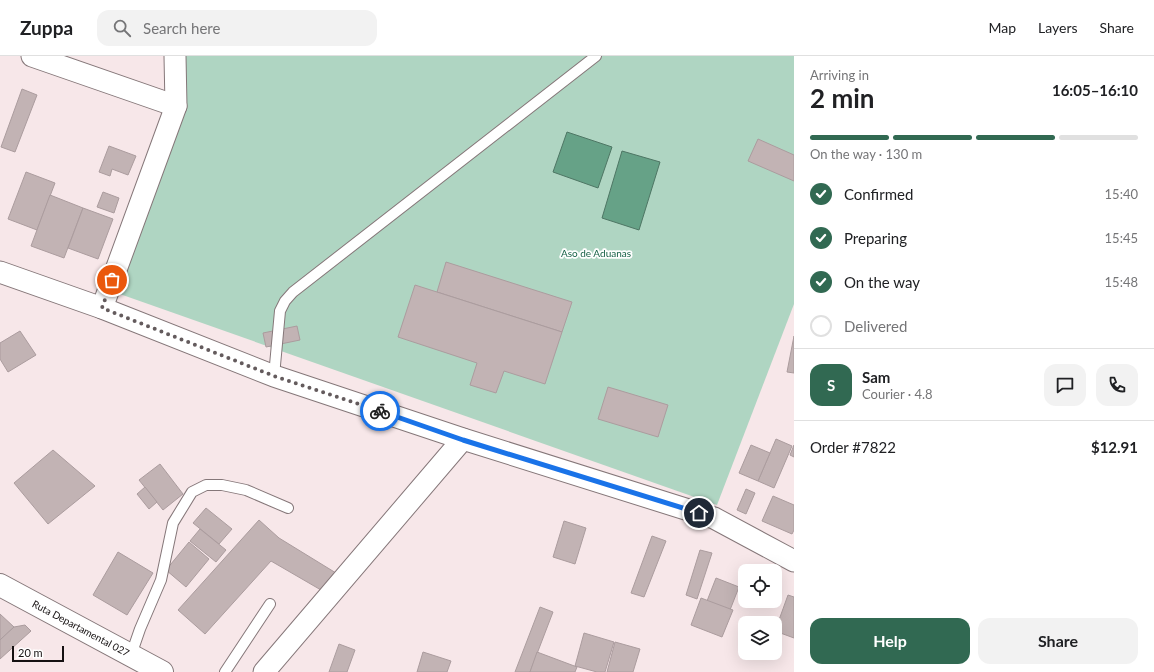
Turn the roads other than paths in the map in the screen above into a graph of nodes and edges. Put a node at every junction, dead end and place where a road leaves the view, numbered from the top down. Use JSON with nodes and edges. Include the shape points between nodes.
{"nodes":[{"id":1,"x":32,"y":56,"type":"edge"},
{"id":2,"x":175,"y":56,"type":"edge"},
{"id":3,"x":596,"y":56,"type":"edge"},
{"id":4,"x":176,"y":106,"type":"junction"},
{"id":5,"x":0,"y":272,"type":"edge"},
{"id":6,"x":102,"y":308,"type":"junction"},
{"id":7,"x":274,"y":376,"type":"junction"},
{"id":8,"x":463,"y":440,"type":"junction"},
{"id":9,"x":288,"y":508,"type":"dead end"},
{"id":10,"x":794,"y":561,"type":"edge"},
{"id":11,"x":0,"y":585,"type":"edge"},
{"id":12,"x":270,"y":604,"type":"dead end"},
{"id":13,"x":131,"y":655,"type":"junction"},
{"id":14,"x":162,"y":672,"type":"edge"},
{"id":15,"x":224,"y":672,"type":"edge"},
{"id":16,"x":264,"y":672,"type":"edge"}],
"edges":[{"from":1,"to":4,"type":"street"},
{"from":2,"to":4,"type":"street"},
{"from":3,"to":7,"type":"lane","via":[[293,292],[280,311]]},
{"from":4,"to":6,"type":"street"},
{"from":5,"to":6,"type":"street"},
{"from":6,"to":7,"type":"street"},
{"from":7,"to":8,"type":"street"},
{"from":8,"to":10,"type":"street","via":[[714,518]]},
{"from":8,"to":16,"type":"street"},
{"from":9,"to":13,"type":"lane","via":[[246,490],[222,485],[206,485],[192,492],[173,523],[161,580]]},
{"from":11,"to":13,"type":"main road","name":"Ruta Departamental 027"},
{"from":12,"to":15,"type":"lane"},
{"from":13,"to":14,"type":"main road","name":"Ruta Departamental 027"}]}
